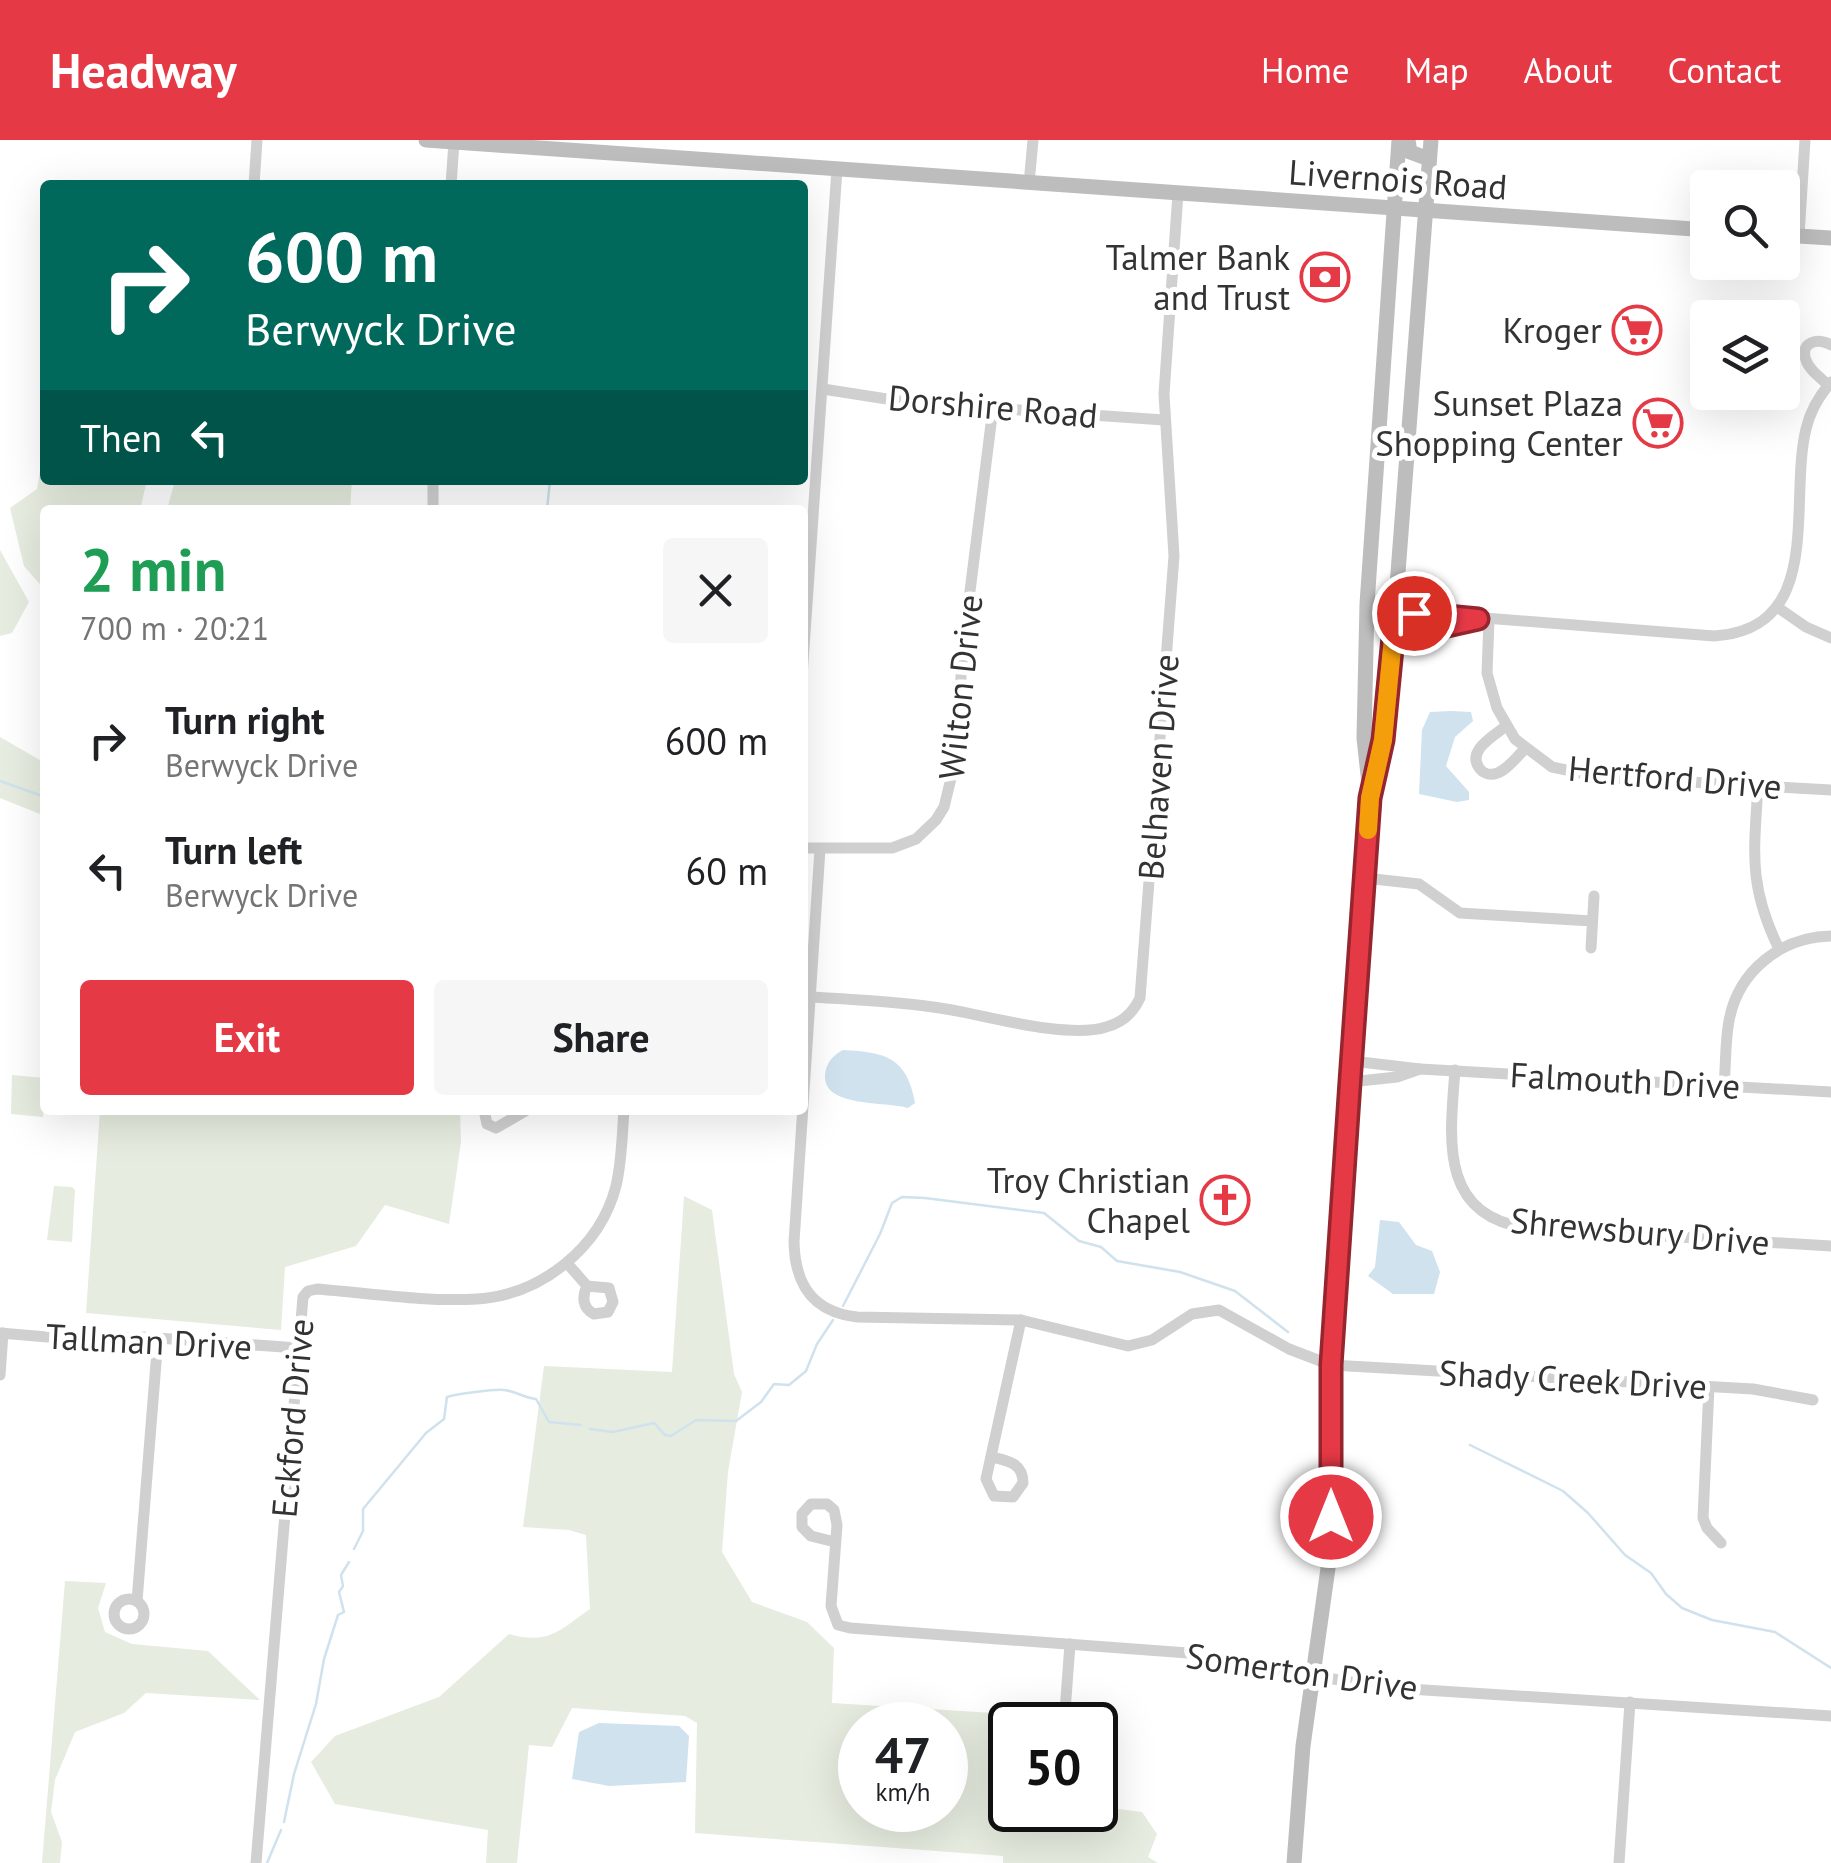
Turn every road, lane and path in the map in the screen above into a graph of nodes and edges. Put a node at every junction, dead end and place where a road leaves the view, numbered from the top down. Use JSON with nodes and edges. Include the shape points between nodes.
{"nodes":[{"id":1,"x":257,"y":140,"type":"edge"},
{"id":2,"x":426,"y":140,"type":"edge"},
{"id":3,"x":1033,"y":140,"type":"edge"},
{"id":4,"x":1399,"y":140,"type":"edge"},
{"id":5,"x":1408,"y":140,"type":"edge"},
{"id":6,"x":1431,"y":140,"type":"edge"},
{"id":7,"x":1805,"y":140,"type":"edge"},
{"id":8,"x":454,"y":142,"type":"edge"},
{"id":9,"x":1429,"y":159,"type":"junction"},
{"id":10,"x":837,"y":169,"type":"junction"},
{"id":11,"x":1800,"y":174,"type":"edge"},
{"id":12,"x":254,"y":180,"type":"edge"},
{"id":13,"x":452,"y":180,"type":"edge"},
{"id":14,"x":1030,"y":184,"type":"junction"},
{"id":15,"x":1178,"y":193,"type":"junction"},
{"id":16,"x":1394,"y":208,"type":"junction"},
{"id":17,"x":1425,"y":210,"type":"junction"},
{"id":18,"x":1690,"y":229,"type":"edge"},
{"id":19,"x":1800,"y":236,"type":"edge"},
{"id":20,"x":1831,"y":238,"type":"edge"},
{"id":21,"x":1390,"y":269,"type":"junction"},
{"id":22,"x":1422,"y":274,"type":"junction"},
{"id":23,"x":1385,"y":342,"type":"junction"},
{"id":24,"x":1831,"y":345,"type":"edge"},
{"id":25,"x":1830,"y":383,"type":"edge"},
{"id":26,"x":823,"y":388,"type":"junction"},
{"id":27,"x":993,"y":408,"type":"junction"},
{"id":28,"x":1164,"y":420,"type":"junction"},
{"id":29,"x":808,"y":534,"type":"edge"},
{"id":30,"x":1399,"y":552,"type":"junction"},
{"id":31,"x":1368,"y":595,"type":"junction"},
{"id":32,"x":1777,"y":607,"type":"junction"},
{"id":33,"x":1396,"y":612,"type":"junction"},
{"id":34,"x":1484,"y":619,"type":"junction"},
{"id":35,"x":1393,"y":638,"type":"junction"},
{"id":36,"x":1831,"y":638,"type":"edge"},
{"id":37,"x":1388,"y":681,"type":"junction"},
{"id":38,"x":1506,"y":726,"type":"junction"},
{"id":39,"x":1525,"y":748,"type":"junction"},
{"id":40,"x":1758,"y":786,"type":"junction"},
{"id":41,"x":1831,"y":790,"type":"edge"},
{"id":42,"x":1370,"y":798,"type":"junction"},
{"id":43,"x":808,"y":849,"type":"edge"},
{"id":44,"x":820,"y":850,"type":"junction"},
{"id":45,"x":1365,"y":878,"type":"junction"},
{"id":46,"x":1594,"y":896,"type":"dead end"},
{"id":47,"x":1592,"y":922,"type":"junction"},
{"id":48,"x":1831,"y":936,"type":"edge"},
{"id":49,"x":1590,"y":948,"type":"dead end"},
{"id":50,"x":1779,"y":949,"type":"junction"},
{"id":51,"x":812,"y":997,"type":"junction"},
{"id":52,"x":808,"y":1051,"type":"edge"},
{"id":53,"x":1352,"y":1062,"type":"junction"},
{"id":54,"x":1420,"y":1069,"type":"junction"},
{"id":55,"x":1455,"y":1070,"type":"junction"},
{"id":56,"x":1350,"y":1082,"type":"junction"},
{"id":57,"x":1724,"y":1085,"type":"junction"},
{"id":58,"x":1831,"y":1092,"type":"edge"},
{"id":59,"x":485,"y":1115,"type":"edge"},
{"id":60,"x":514,"y":1115,"type":"edge"},
{"id":61,"x":624,"y":1115,"type":"edge"},
{"id":62,"x":803,"y":1115,"type":"edge"},
{"id":63,"x":1831,"y":1246,"type":"edge"},
{"id":64,"x":567,"y":1262,"type":"junction"},
{"id":65,"x":587,"y":1286,"type":"dead end"},
{"id":66,"x":1021,"y":1320,"type":"junction"},
{"id":67,"x":2,"y":1333,"type":"edge"},
{"id":68,"x":158,"y":1338,"type":"junction"},
{"id":69,"x":298,"y":1348,"type":"junction"},
{"id":70,"x":1331,"y":1365,"type":"junction"},
{"id":71,"x":0,"y":1375,"type":"edge"},
{"id":72,"x":1709,"y":1387,"type":"junction"},
{"id":73,"x":1813,"y":1400,"type":"dead end"},
{"id":74,"x":992,"y":1457,"type":"dead end"},
{"id":75,"x":835,"y":1542,"type":"dead end"},
{"id":76,"x":1721,"y":1543,"type":"dead end"},
{"id":77,"x":137,"y":1600,"type":"dead end"},
{"id":78,"x":1070,"y":1644,"type":"junction"},
{"id":79,"x":1314,"y":1677,"type":"junction"},
{"id":80,"x":1066,"y":1702,"type":"edge"},
{"id":81,"x":1630,"y":1702,"type":"junction"},
{"id":82,"x":1831,"y":1716,"type":"edge"},
{"id":83,"x":256,"y":1863,"type":"edge"},
{"id":84,"x":1294,"y":1863,"type":"edge"},
{"id":85,"x":1619,"y":1863,"type":"edge"}],
"edges":[{"from":1,"to":12,"type":"street"},
{"from":2,"to":8,"type":"main road","name":"Livernois Road"},
{"from":3,"to":14,"type":"street"},
{"from":4,"to":16,"type":"main road"},
{"from":5,"to":9,"type":"main road","via":[[1410,152]]},
{"from":6,"to":9,"type":"main road"},
{"from":7,"to":11,"type":"street"},
{"from":8,"to":10,"type":"main road","name":"Livernois Road"},
{"from":8,"to":13,"type":"street"},
{"from":9,"to":17,"type":"main road"},
{"from":10,"to":14,"type":"main road","name":"Livernois Road"},
{"from":10,"to":26,"type":"street"},
{"from":14,"to":15,"type":"main road","name":"Livernois Road"},
{"from":15,"to":16,"type":"main road","name":"Livernois Road"},
{"from":15,"to":28,"type":"street","name":"Belhaven Drive"},
{"from":16,"to":17,"type":"main road","name":"Livernois Road"},
{"from":16,"to":21,"type":"main road"},
{"from":17,"to":18,"type":"main road","name":"Livernois Road"},
{"from":17,"to":22,"type":"main road"},
{"from":19,"to":20,"type":"main road"},
{"from":21,"to":22,"type":"main road","via":[[1407,265]]},
{"from":21,"to":23,"type":"main road"},
{"from":22,"to":30,"type":"main road"},
{"from":23,"to":30,"type":"main road","via":[[1391,366],[1380,544],[1386,552]]},
{"from":23,"to":31,"type":"main road"},
{"from":24,"to":25,"type":"street","via":[[1815,340],[1805,354]]},
{"from":25,"to":32,"type":"street","via":[[1806,426],[1794,568]]},
{"from":26,"to":27,"type":"street","name":"Dorshire Road"},
{"from":26,"to":29,"type":"street"},
{"from":27,"to":28,"type":"street","name":"Dorshire Road"},
{"from":27,"to":44,"type":"street","name":"Wilton Drive","via":[[949,795],[936,820],[907,843]]},
{"from":28,"to":51,"type":"street","name":"Belhaven Drive","via":[[1174,556],[1144,974],[1136,1008],[1104,1028],[1074,1030]]},
{"from":30,"to":33,"type":"main road"},
{"from":31,"to":37,"type":"main road","via":[[1375,608],[1373,679]]},
{"from":31,"to":42,"type":"main road","via":[[1364,738]]},
{"from":32,"to":34,"type":"street","via":[[1752,627],[1714,636]]},
{"from":32,"to":36,"type":"street"},
{"from":33,"to":34,"type":"street"},
{"from":33,"to":35,"type":"main road"},
{"from":34,"to":35,"type":"street"},
{"from":34,"to":38,"type":"street","name":"Hertford Drive","via":[[1489,684]]},
{"from":35,"to":37,"type":"main road"},
{"from":37,"to":42,"type":"main road"},
{"from":38,"to":39,"type":"street","name":"Hertford Drive"},
{"from":38,"to":39,"type":"street","name":"Hertford Drive","via":[[1478,749],[1480,770],[1499,772]]},
{"from":39,"to":40,"type":"street","name":"Hertford Drive","via":[[1571,773]]},
{"from":40,"to":41,"type":"street","name":"Hertford Drive"},
{"from":40,"to":50,"type":"street","via":[[1753,874]]},
{"from":42,"to":45,"type":"main road"},
{"from":43,"to":44,"type":"street","name":"Wilton Drive"},
{"from":44,"to":51,"type":"street"},
{"from":45,"to":47,"type":"street","via":[[1420,884],[1460,913]]},
{"from":45,"to":53,"type":"main road"},
{"from":46,"to":47,"type":"street"},
{"from":47,"to":49,"type":"street"},
{"from":48,"to":50,"type":"street"},
{"from":50,"to":57,"type":"street","via":[[1737,994]]},
{"from":51,"to":52,"type":"street","name":"Shady Creek Drive"},
{"from":53,"to":54,"type":"street","name":"Falmouth Drive"},
{"from":53,"to":56,"type":"main road"},
{"from":54,"to":55,"type":"street","name":"Falmouth Drive"},
{"from":54,"to":56,"type":"street","name":"Falmouth Drive"},
{"from":55,"to":57,"type":"street","name":"Falmouth Drive"},
{"from":55,"to":63,"type":"street","name":"Shrewsbury Drive","via":[[1454,1170],[1467,1195],[1491,1217],[1528,1228]]},
{"from":56,"to":70,"type":"main road"},
{"from":57,"to":58,"type":"street","name":"Falmouth Drive"},
{"from":59,"to":60,"type":"street","via":[[496,1128]]},
{"from":61,"to":64,"type":"street","name":"Eckford Drive","via":[[612,1198],[594,1233]]},
{"from":62,"to":66,"type":"street","name":"Shady Creek Drive","via":[[794,1242],[808,1295],[850,1316]]},
{"from":64,"to":65,"type":"street"},
{"from":64,"to":69,"type":"street","name":"Eckford Drive","via":[[523,1288],[480,1299],[314,1289],[302,1300]]},
{"from":66,"to":70,"type":"street","name":"Shady Creek Drive","via":[[1128,1346],[1152,1340],[1192,1314],[1219,1310]]},
{"from":66,"to":74,"type":"street"},
{"from":67,"to":68,"type":"street","name":"Tallman Drive"},
{"from":67,"to":71,"type":"street"},
{"from":68,"to":69,"type":"street","name":"Tallman Drive"},
{"from":68,"to":77,"type":"street"},
{"from":69,"to":83,"type":"street","name":"Eckford Drive"},
{"from":70,"to":72,"type":"street","name":"Shady Creek Drive"},
{"from":70,"to":79,"type":"main road","via":[[1330,1536]]},
{"from":72,"to":73,"type":"street","name":"Shady Creek Drive"},
{"from":72,"to":76,"type":"street","via":[[1703,1518]]},
{"from":75,"to":78,"type":"street","name":"Somerton Drive","via":[[834,1622]]},
{"from":78,"to":79,"type":"street","name":"Somerton Drive","via":[[1201,1655]]},
{"from":78,"to":80,"type":"street"},
{"from":79,"to":81,"type":"street","name":"Somerton Drive","via":[[1378,1688]]},
{"from":79,"to":84,"type":"main road"},
{"from":81,"to":82,"type":"street","name":"Somerton Drive"},
{"from":81,"to":85,"type":"street"}]}
